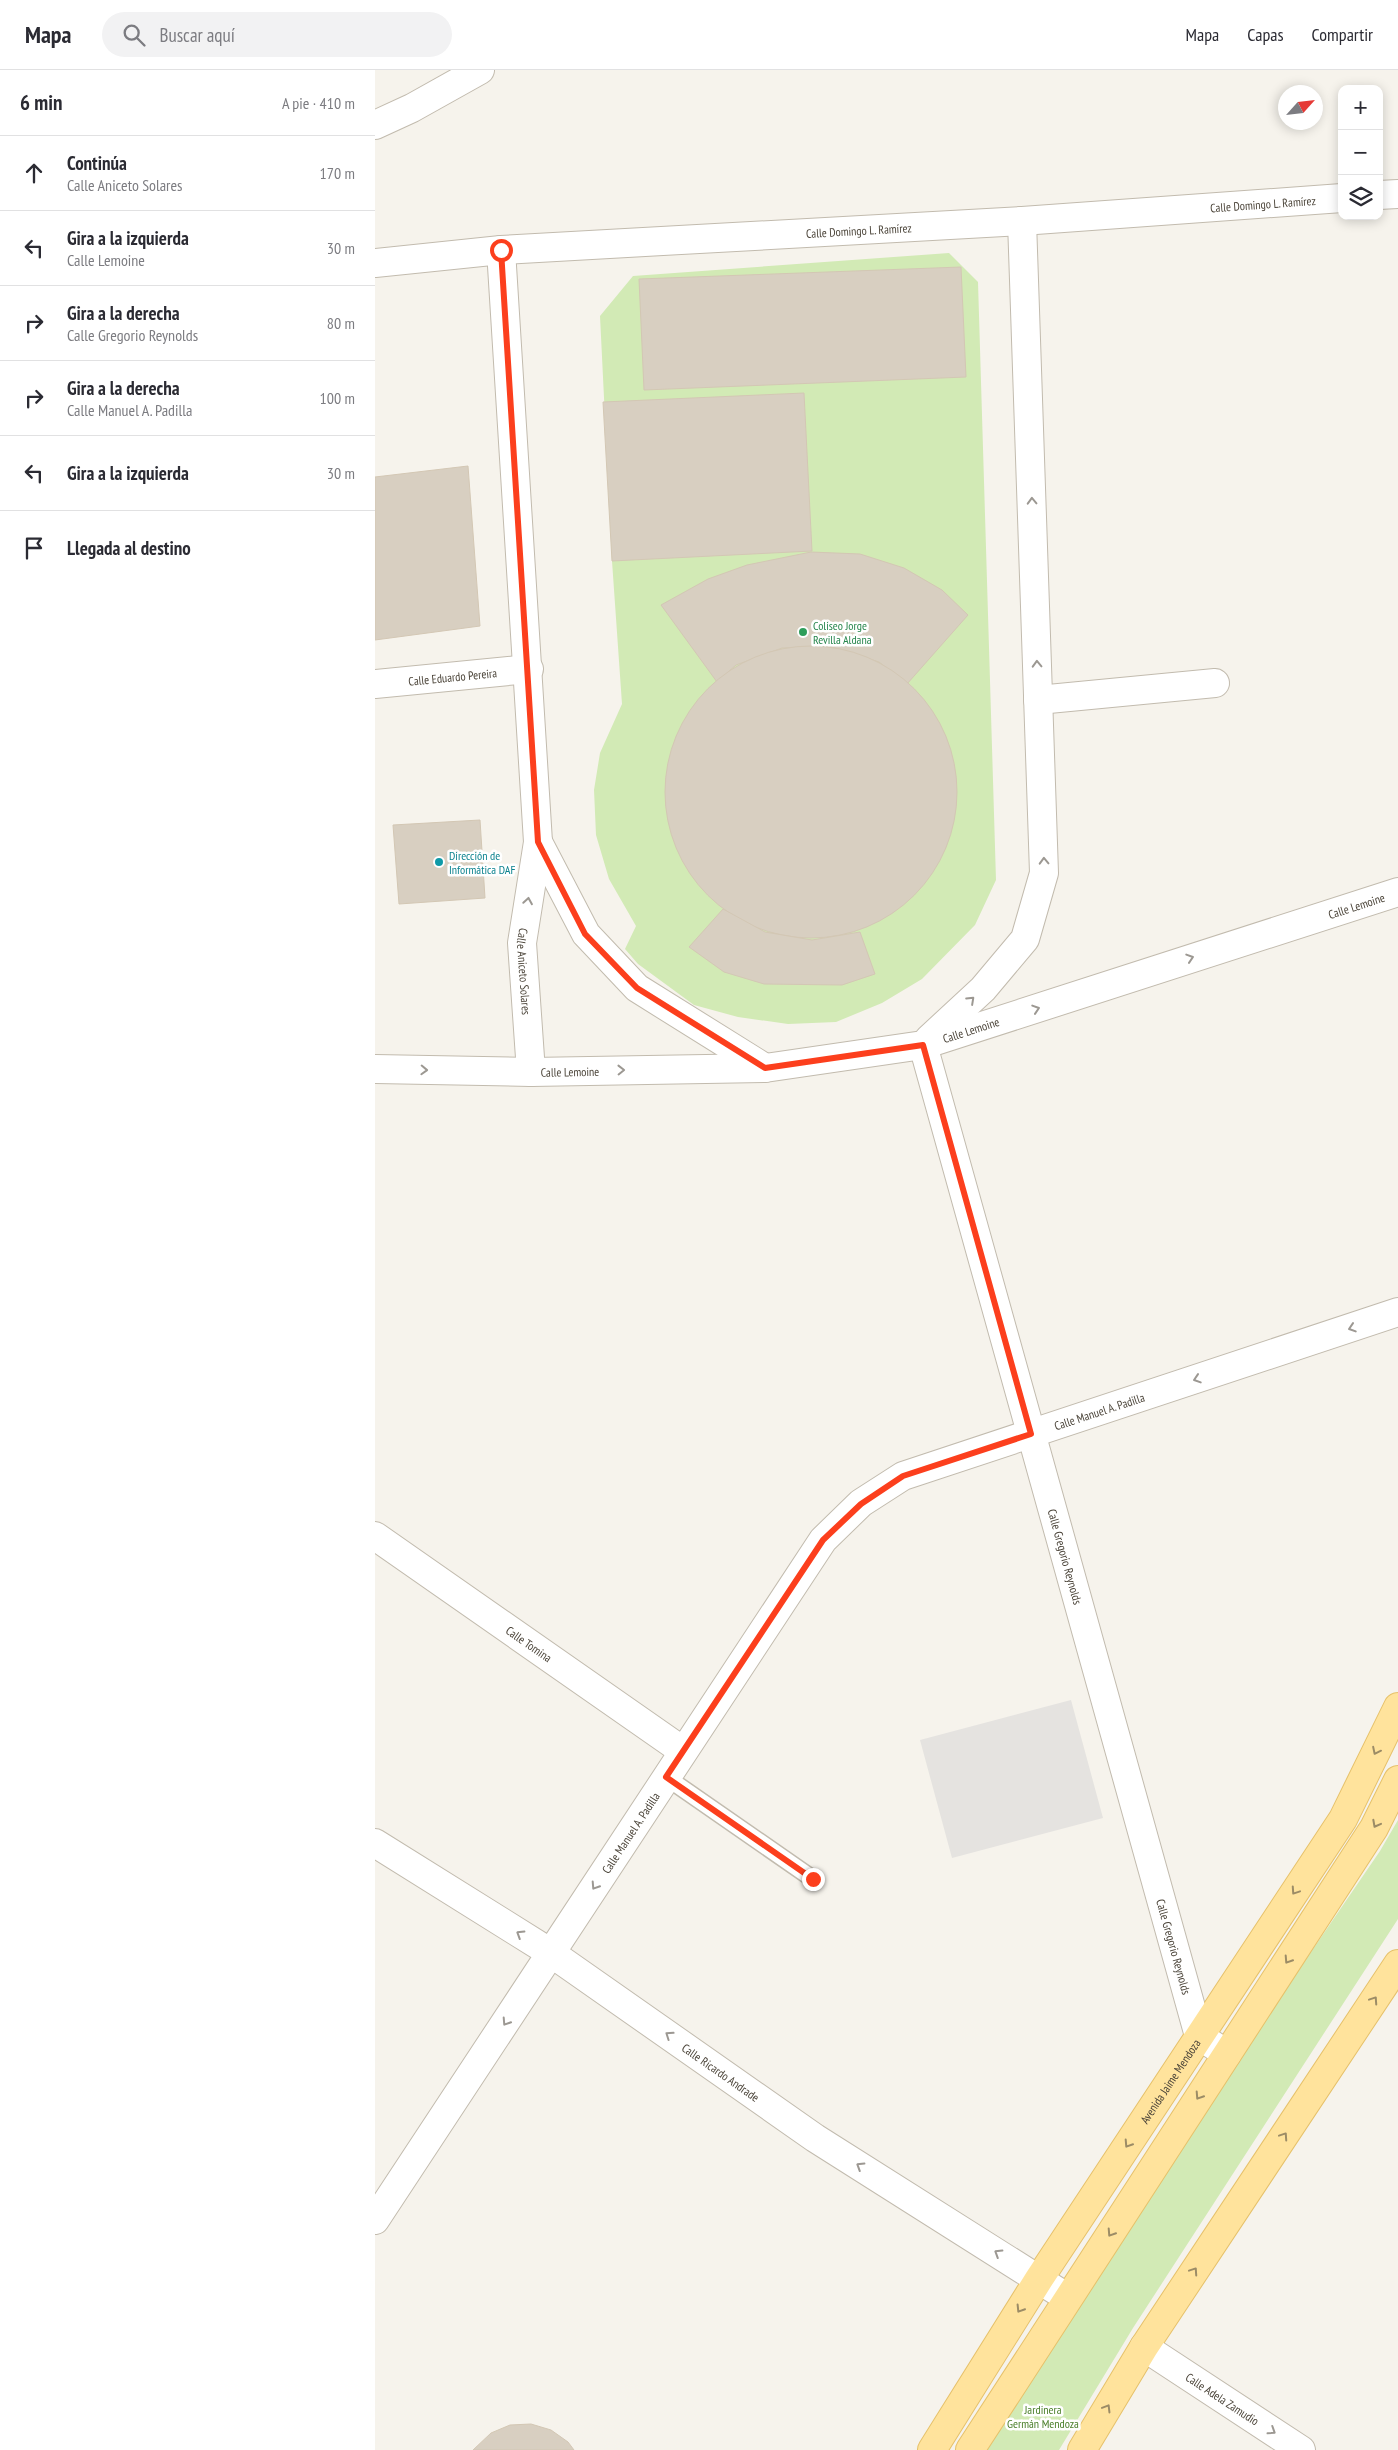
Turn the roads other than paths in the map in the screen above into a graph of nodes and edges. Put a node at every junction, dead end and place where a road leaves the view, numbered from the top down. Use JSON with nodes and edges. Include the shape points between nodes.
{"nodes":[{"id":1,"x":480,"y":70,"type":"edge"},
{"id":2,"x":375,"y":124,"type":"edge"},
{"id":3,"x":1398,"y":194,"type":"edge"},
{"id":4,"x":1383,"y":195,"type":"edge"},
{"id":5,"x":1338,"y":198,"type":"edge"},
{"id":6,"x":1022,"y":221,"type":"junction"},
{"id":7,"x":501,"y":250,"type":"junction"},
{"id":8,"x":375,"y":263,"type":"edge"},
{"id":9,"x":529,"y":669,"type":"junction"},
{"id":10,"x":1215,"y":683,"type":"dead end"},
{"id":11,"x":375,"y":684,"type":"edge"},
{"id":12,"x":1038,"y":700,"type":"junction"},
{"id":13,"x":538,"y":842,"type":"junction"},
{"id":14,"x":1398,"y":892,"type":"edge"},
{"id":15,"x":923,"y":1045,"type":"junction"},
{"id":16,"x":765,"y":1068,"type":"junction"},
{"id":17,"x":375,"y":1069,"type":"edge"},
{"id":18,"x":531,"y":1072,"type":"junction"},
{"id":19,"x":1398,"y":1312,"type":"edge"},
{"id":20,"x":1031,"y":1434,"type":"junction"},
{"id":21,"x":375,"y":1536,"type":"edge"},
{"id":22,"x":1398,"y":1707,"type":"edge"},
{"id":23,"x":683,"y":1751,"type":"junction"},
{"id":24,"x":666,"y":1777,"type":"junction"},
{"id":25,"x":1398,"y":1780,"type":"edge"},
{"id":26,"x":375,"y":1843,"type":"edge"},
{"id":27,"x":813,"y":1879,"type":"dead end"},
{"id":28,"x":551,"y":1953,"type":"junction"},
{"id":29,"x":1398,"y":1964,"type":"edge"},
{"id":30,"x":1199,"y":2036,"type":"junction"},
{"id":31,"x":1227,"y":2054,"type":"junction"},
{"id":32,"x":375,"y":2220,"type":"edge"},
{"id":33,"x":1039,"y":2279,"type":"junction"},
{"id":34,"x":1069,"y":2298,"type":"junction"},
{"id":35,"x":1144,"y":2347,"type":"junction"},
{"id":36,"x":932,"y":2450,"type":"edge"},
{"id":37,"x":970,"y":2450,"type":"edge"},
{"id":38,"x":1082,"y":2450,"type":"edge"},
{"id":39,"x":1301,"y":2450,"type":"edge"}],
"edges":[{"from":1,"to":2,"type":"street","via":[[412,108]]},
{"from":3,"to":4,"type":"street"},
{"from":5,"to":6,"type":"street","name":"Calle Domingo L. Ramírez"},
{"from":6,"to":7,"type":"street","name":"Calle Domingo L. Ramírez"},
{"from":12,"to":6,"type":"street","one_way":true},
{"from":7,"to":8,"type":"street","name":"Calle Domingo L. Ramírez"},
{"from":7,"to":9,"type":"street","name":"Calle Aniceto Solares"},
{"from":9,"to":11,"type":"street","name":"Calle Eduardo Pereira"},
{"from":9,"to":13,"type":"street","name":"Calle Aniceto Solares"},
{"from":10,"to":12,"type":"street"},
{"from":15,"to":12,"type":"street","one_way":true,"via":[[983,989],[1025,939],[1044,873]]},
{"from":13,"to":16,"type":"street","name":"Calle Aniceto Solares","via":[[585,934],[637,988]]},
{"from":18,"to":13,"type":"street","name":"Calle Aniceto Solares","one_way":true,"via":[[522,943]]},
{"from":15,"to":14,"type":"street","name":"Calle Lemoine","one_way":true},
{"from":15,"to":16,"type":"street","name":"Calle Lemoine"},
{"from":15,"to":20,"type":"street","name":"Calle Gregorio Reynolds"},
{"from":18,"to":16,"type":"street","name":"Calle Lemoine","one_way":true},
{"from":17,"to":18,"type":"street","name":"Calle Lemoine","one_way":true},
{"from":19,"to":20,"type":"street","name":"Calle Manuel A. Padilla","one_way":true},
{"from":20,"to":23,"type":"street","name":"Calle Manuel A. Padilla","via":[[903,1476],[861,1504],[823,1540]]},
{"from":20,"to":30,"type":"street","name":"Calle Gregorio Reynolds"},
{"from":21,"to":23,"type":"street","name":"Calle Tomina"},
{"from":22,"to":30,"type":"main road","name":"Avenida Jaime Mendoza","one_way":true,"via":[[1343,1819]]},
{"from":23,"to":24,"type":"street","name":"Calle Manuel A. Padilla"},
{"from":24,"to":27,"type":"lane"},
{"from":24,"to":28,"type":"street","name":"Calle Manuel A. Padilla","one_way":true},
{"from":25,"to":31,"type":"main road","one_way":true,"via":[[1374,1828]]},
{"from":28,"to":26,"type":"street","name":"Calle Ricardo Andrade","one_way":true},
{"from":28,"to":32,"type":"street","name":"Calle Manuel A. Padilla","one_way":true},
{"from":33,"to":28,"type":"street","name":"Calle Ricardo Andrade","one_way":true,"via":[[815,2138]]},
{"from":35,"to":29,"type":"main road","one_way":true},
{"from":30,"to":31,"type":"street"},
{"from":30,"to":33,"type":"main road","name":"Avenida Jaime Mendoza","one_way":true},
{"from":31,"to":34,"type":"main road","one_way":true},
{"from":33,"to":34,"type":"street","name":"Calle Ricardo Andrade"},
{"from":33,"to":36,"type":"main road","name":"Avenida Jaime Mendoza","one_way":true},
{"from":34,"to":37,"type":"main road"},
{"from":38,"to":35,"type":"main road","one_way":true},
{"from":35,"to":39,"type":"street","name":"Calle Adela Zamudio","one_way":true}]}
